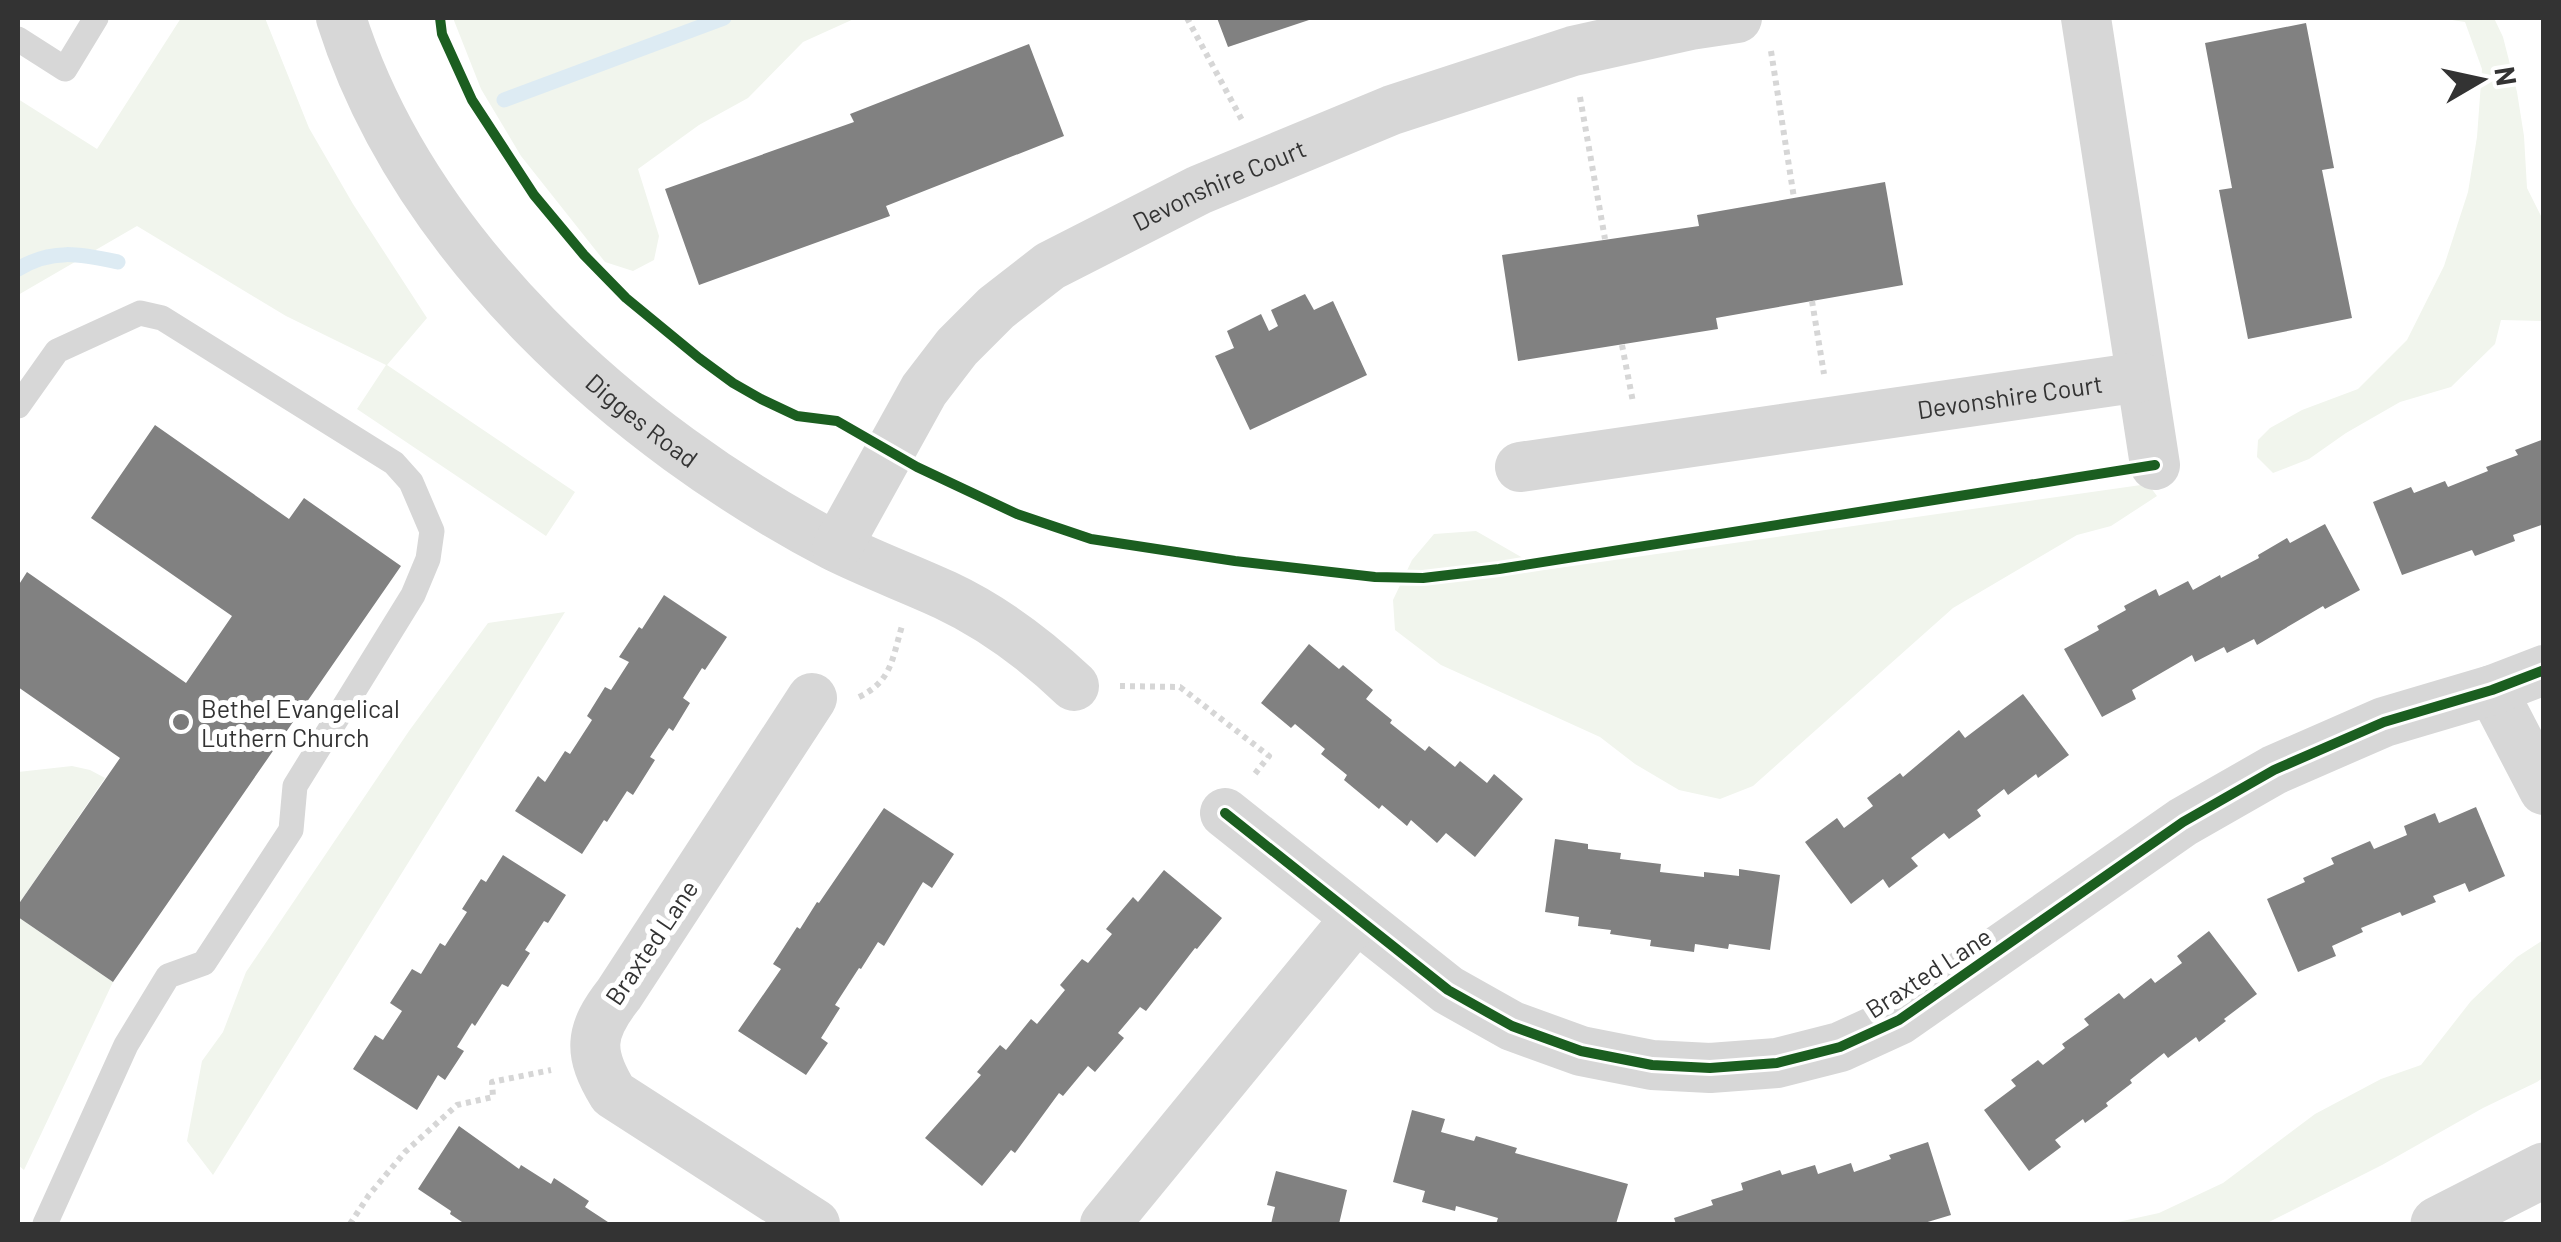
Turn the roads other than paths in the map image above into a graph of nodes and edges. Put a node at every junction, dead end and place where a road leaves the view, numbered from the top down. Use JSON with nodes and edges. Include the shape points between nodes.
{"nodes":[{"id":1,"x":96,"y":18,"type":"edge"},
{"id":2,"x":341,"y":18,"type":"edge"},
{"id":3,"x":1737,"y":18,"type":"edge"},
{"id":4,"x":2086,"y":18,"type":"edge"},
{"id":5,"x":18,"y":39,"type":"edge"},
{"id":6,"x":2141,"y":377,"type":"junction"},
{"id":7,"x":18,"y":406,"type":"edge"},
{"id":8,"x":2155,"y":465,"type":"dead end"},
{"id":9,"x":1520,"y":467,"type":"dead end"},
{"id":10,"x":837,"y":547,"type":"junction"},
{"id":11,"x":2544,"y":670,"type":"edge"},
{"id":12,"x":1074,"y":686,"type":"road end"},
{"id":13,"x":2492,"y":690,"type":"junction"},
{"id":14,"x":809,"y":702,"type":"road end"},
{"id":15,"x":2544,"y":790,"type":"edge"},
{"id":16,"x":1225,"y":813,"type":"road end"},
{"id":17,"x":1356,"y":918,"type":"junction"},
{"id":18,"x":2544,"y":1170,"type":"edge"},
{"id":19,"x":45,"y":1224,"type":"edge"},
{"id":20,"x":815,"y":1224,"type":"edge"},
{"id":21,"x":1105,"y":1224,"type":"edge"},
{"id":22,"x":2438,"y":1224,"type":"edge"}],
"edges":[{"from":1,"to":5,"type":"lane","via":[[65,69]]},
{"from":2,"to":10,"type":"street","name":"Digges Road","via":[[381,120],[429,200],[487,273],[570,360],[662,437]]},
{"from":3,"to":10,"type":"street","name":"Devonshire Court","via":[[1557,56],[1392,110],[1198,190],[1050,266],[957,346],[924,390]]},
{"from":4,"to":6,"type":"street"},
{"from":6,"to":8,"type":"street"},
{"from":6,"to":9,"type":"street","name":"Devonshire Court"},
{"from":7,"to":19,"type":"lane","via":[[57,351],[140,314],[162,318],[394,463],[411,482],[432,531],[413,595],[295,786],[291,830],[204,963],[168,976],[126,1044]]},
{"from":10,"to":12,"type":"street","name":"Digges Road","via":[[949,596],[1042,656]]},
{"from":11,"to":13,"type":"street","name":"Braxted Lane"},
{"from":13,"to":15,"type":"street"},
{"from":13,"to":17,"type":"street","name":"Braxted Lane","via":[[2384,722],[2274,770],[2183,822],[1899,1020],[1777,1063],[1652,1065],[1581,1051],[1512,1026],[1448,990]]},
{"from":14,"to":20,"type":"street","name":"Braxted Lane","via":[[602,1016],[595,1043],[599,1070],[613,1094]]},
{"from":16,"to":17,"type":"street","name":"Braxted Lane"},
{"from":17,"to":21,"type":"street"},
{"from":18,"to":22,"type":"street"}]}
